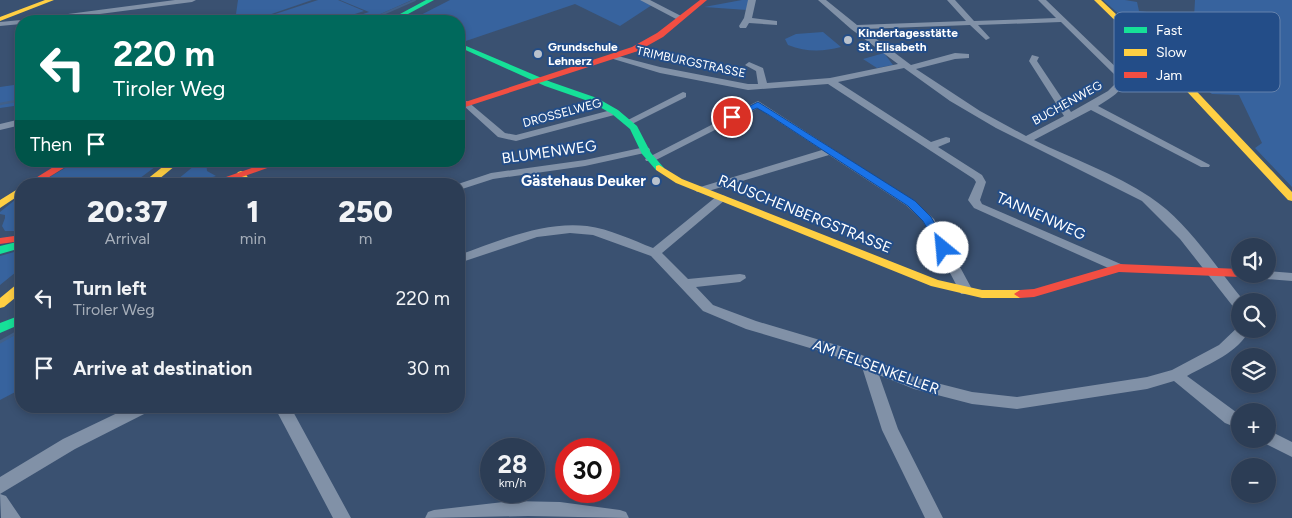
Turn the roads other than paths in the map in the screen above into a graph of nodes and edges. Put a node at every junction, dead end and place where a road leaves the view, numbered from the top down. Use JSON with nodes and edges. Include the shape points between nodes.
{"nodes":[{"id":1,"x":51,"y":0,"type":"edge"},
{"id":2,"x":192,"y":0,"type":"edge"},
{"id":3,"x":431,"y":0,"type":"edge"},
{"id":4,"x":443,"y":0,"type":"edge"},
{"id":5,"x":644,"y":0,"type":"edge"},
{"id":6,"x":704,"y":0,"type":"edge"},
{"id":7,"x":752,"y":0,"type":"edge"},
{"id":8,"x":822,"y":0,"type":"edge"},
{"id":9,"x":951,"y":0,"type":"edge"},
{"id":10,"x":1042,"y":0,"type":"edge"},
{"id":11,"x":1097,"y":0,"type":"edge"},
{"id":12,"x":76,"y":15,"type":"edge"},
{"id":13,"x":402,"y":15,"type":"edge"},
{"id":14,"x":414,"y":15,"type":"edge"},
{"id":15,"x":1114,"y":16,"type":"edge"},
{"id":16,"x":681,"y":18,"type":"junction"},
{"id":17,"x":0,"y":20,"type":"edge"},
{"id":18,"x":1062,"y":20,"type":"junction"},
{"id":19,"x":971,"y":22,"type":"junction"},
{"id":20,"x":15,"y":23,"type":"edge"},
{"id":21,"x":774,"y":23,"type":"dead end"},
{"id":22,"x":0,"y":24,"type":"edge"},
{"id":23,"x":854,"y":27,"type":"junction"},
{"id":24,"x":986,"y":38,"type":"dead end"},
{"id":25,"x":465,"y":47,"type":"edge"},
{"id":26,"x":966,"y":56,"type":"dead end"},
{"id":27,"x":1035,"y":57,"type":"dead end"},
{"id":28,"x":614,"y":58,"type":"junction"},
{"id":29,"x":749,"y":65,"type":"dead end"},
{"id":30,"x":908,"y":66,"type":"junction"},
{"id":31,"x":1114,"y":69,"type":"edge"},
{"id":32,"x":542,"y":80,"type":"junction"},
{"id":33,"x":830,"y":81,"type":"junction"},
{"id":34,"x":763,"y":87,"type":"junction"},
{"id":35,"x":1114,"y":90,"type":"edge"},
{"id":36,"x":1193,"y":92,"type":"edge"},
{"id":37,"x":683,"y":95,"type":"dead end"},
{"id":38,"x":465,"y":105,"type":"edge"},
{"id":39,"x":1091,"y":106,"type":"junction"},
{"id":40,"x":465,"y":107,"type":"edge"},
{"id":41,"x":615,"y":112,"type":"junction"},
{"id":42,"x":1069,"y":116,"type":"junction"},
{"id":43,"x":629,"y":122,"type":"junction"},
{"id":44,"x":15,"y":123,"type":"edge"},
{"id":45,"x":0,"y":127,"type":"edge"},
{"id":46,"x":946,"y":140,"type":"dead end"},
{"id":47,"x":1026,"y":140,"type":"junction"},
{"id":48,"x":930,"y":146,"type":"junction"},
{"id":49,"x":831,"y":152,"type":"junction"},
{"id":50,"x":648,"y":154,"type":"junction"},
{"id":51,"x":1205,"y":165,"type":"dead end"},
{"id":52,"x":60,"y":167,"type":"edge"},
{"id":53,"x":166,"y":167,"type":"edge"},
{"id":54,"x":168,"y":167,"type":"edge"},
{"id":55,"x":182,"y":167,"type":"edge"},
{"id":56,"x":269,"y":167,"type":"edge"},
{"id":57,"x":163,"y":171,"type":"junction"},
{"id":58,"x":41,"y":178,"type":"edge"},
{"id":59,"x":154,"y":178,"type":"edge"},
{"id":60,"x":168,"y":178,"type":"edge"},
{"id":61,"x":245,"y":178,"type":"edge"},
{"id":62,"x":465,"y":185,"type":"edge"},
{"id":63,"x":701,"y":190,"type":"junction"},
{"id":64,"x":15,"y":194,"type":"edge"},
{"id":65,"x":721,"y":198,"type":"junction"},
{"id":66,"x":1292,"y":198,"type":"edge"},
{"id":67,"x":0,"y":205,"type":"edge"},
{"id":68,"x":15,"y":239,"type":"edge"},
{"id":69,"x":0,"y":240,"type":"edge"},
{"id":70,"x":15,"y":246,"type":"edge"},
{"id":71,"x":0,"y":250,"type":"edge"},
{"id":72,"x":656,"y":253,"type":"junction"},
{"id":73,"x":465,"y":257,"type":"edge"},
{"id":74,"x":1118,"y":268,"type":"junction"},
{"id":75,"x":1211,"y":271,"type":"junction"},
{"id":76,"x":1231,"y":272,"type":"edge"},
{"id":77,"x":1276,"y":276,"type":"edge"},
{"id":78,"x":1292,"y":277,"type":"edge"},
{"id":79,"x":740,"y":278,"type":"dead end"},
{"id":80,"x":15,"y":283,"type":"edge"},
{"id":81,"x":685,"y":284,"type":"junction"},
{"id":82,"x":966,"y":291,"type":"junction"},
{"id":83,"x":15,"y":292,"type":"edge"},
{"id":84,"x":0,"y":294,"type":"edge"},
{"id":85,"x":1231,"y":295,"type":"edge"},
{"id":86,"x":0,"y":304,"type":"edge"},
{"id":87,"x":15,"y":322,"type":"edge"},
{"id":88,"x":0,"y":328,"type":"edge"},
{"id":89,"x":1237,"y":338,"type":"edge"},
{"id":90,"x":869,"y":366,"type":"junction"},
{"id":91,"x":1176,"y":375,"type":"junction"},
{"id":92,"x":133,"y":413,"type":"edge"},
{"id":93,"x":286,"y":413,"type":"edge"},
{"id":94,"x":1231,"y":418,"type":"edge"},
{"id":95,"x":1276,"y":442,"type":"edge"},
{"id":96,"x":1289,"y":449,"type":"edge"},
{"id":97,"x":0,"y":486,"type":"edge"},
{"id":98,"x":0,"y":502,"type":"edge"},
{"id":99,"x":12,"y":518,"type":"edge"},
{"id":100,"x":342,"y":518,"type":"edge"},
{"id":101,"x":434,"y":518,"type":"edge"},
{"id":102,"x":620,"y":518,"type":"edge"},
{"id":103,"x":934,"y":518,"type":"edge"}],
"edges":[{"from":1,"to":17,"type":"main road"},
{"from":2,"to":12,"type":"street"},
{"from":3,"to":13,"type":"main road"},
{"from":4,"to":14,"type":"main road"},
{"from":5,"to":16,"type":"street"},
{"from":6,"to":16,"type":"main road"},
{"from":7,"to":21,"type":"street","via":[[745,23]]},
{"from":8,"to":23,"type":"street"},
{"from":9,"to":19,"type":"street"},
{"from":10,"to":18,"type":"street","name":"BUCHENWEG"},
{"from":11,"to":15,"type":"main road"},
{"from":16,"to":28,"type":"main road","via":[[646,44]]},
{"from":18,"to":19,"type":"street"},
{"from":18,"to":31,"type":"street","name":"BUCHENWEG"},
{"from":19,"to":23,"type":"street"},
{"from":19,"to":24,"type":"street"},
{"from":20,"to":22,"type":"street"},
{"from":23,"to":30,"type":"street"},
{"from":25,"to":32,"type":"main road","name":"RAUSCHENBERGSTRASSE"},
{"from":26,"to":30,"type":"street","name":"TRIMBURGSTRASSE"},
{"from":27,"to":42,"type":"street","via":[[1033,61]]},
{"from":28,"to":32,"type":"main road"},
{"from":28,"to":34,"type":"street","name":"TRIMBURGSTRASSE","via":[[728,84]]},
{"from":29,"to":34,"type":"street","name":"TRIMBURGSTRASSE","via":[[760,70]]},
{"from":30,"to":33,"type":"street","name":"TRIMBURGSTRASSE"},
{"from":30,"to":47,"type":"street","via":[[998,126]]},
{"from":32,"to":38,"type":"main road"},
{"from":32,"to":41,"type":"main road","name":"RAUSCHENBERGSTRASSE","via":[[594,100]]},
{"from":33,"to":34,"type":"street","name":"TRIMBURGSTRASSE"},
{"from":33,"to":48,"type":"street","name":"TANNENWEG"},
{"from":35,"to":39,"type":"street","name":"BUCHENWEG"},
{"from":36,"to":66,"type":"main road"},
{"from":37,"to":43,"type":"street"},
{"from":39,"to":42,"type":"street","name":"BUCHENWEG"},
{"from":39,"to":51,"type":"street"},
{"from":40,"to":41,"type":"street","name":"DROSSELWEG","via":[[502,135],[516,138]]},
{"from":41,"to":43,"type":"main road","name":"RAUSCHENBERGSTRASSE"},
{"from":42,"to":47,"type":"street","name":"BUCHENWEG"},
{"from":43,"to":50,"type":"main road","name":"RAUSCHENBERGSTRASSE"},
{"from":44,"to":45,"type":"street"},
{"from":46,"to":48,"type":"street"},
{"from":47,"to":75,"type":"street","via":[[1146,199],[1178,227]]},
{"from":48,"to":74,"type":"street","name":"TANNENWEG","via":[[978,177],[981,182],[974,200],[978,206]]},
{"from":49,"to":50,"type":"street","name":"BLUMENWEG","via":[[758,104]]},
{"from":49,"to":63,"type":"street"},
{"from":49,"to":82,"type":"street","via":[[928,219]]},
{"from":50,"to":62,"type":"street","name":"BLUMENWEG","via":[[491,176]]},
{"from":50,"to":63,"type":"main road","name":"RAUSCHENBERGSTRASSE","via":[[656,166]]},
{"from":52,"to":58,"type":"main road"},
{"from":53,"to":57,"type":"main road"},
{"from":54,"to":57,"type":"main road"},
{"from":55,"to":60,"type":"main road"},
{"from":56,"to":61,"type":"main road"},
{"from":57,"to":59,"type":"main road"},
{"from":63,"to":65,"type":"main road","name":"RAUSCHENBERGSTRASSE"},
{"from":64,"to":67,"type":"main road"},
{"from":65,"to":72,"type":"street"},
{"from":65,"to":82,"type":"main road","name":"RAUSCHENBERGSTRASSE","via":[[936,283]]},
{"from":68,"to":69,"type":"main road"},
{"from":70,"to":71,"type":"main road"},
{"from":72,"to":73,"type":"street","via":[[588,230],[562,229],[535,234]]},
{"from":72,"to":81,"type":"street","name":"AM FELSENKELLER"},
{"from":74,"to":75,"type":"main road","name":"RAUSCHENBERGSTRASSE"},
{"from":74,"to":82,"type":"main road","name":"RAUSCHENBERGSTRASSE","via":[[1034,293],[1008,295]]},
{"from":75,"to":76,"type":"main road","name":"RAUSCHENBERGSTRASSE"},
{"from":75,"to":85,"type":"street"},
{"from":77,"to":78,"type":"street"},
{"from":79,"to":81,"type":"street"},
{"from":80,"to":84,"type":"main road"},
{"from":81,"to":90,"type":"street","name":"AM FELSENKELLER","via":[[708,308],[751,325],[835,350]]},
{"from":83,"to":86,"type":"main road"},
{"from":87,"to":88,"type":"main road"},
{"from":89,"to":91,"type":"street","name":"AM FELSENKELLER","via":[[1224,349]]},
{"from":90,"to":91,"type":"street","name":"AM FELSENKELLER","via":[[914,383],[972,398],[1017,403],[1147,384]]},
{"from":90,"to":103,"type":"street","via":[[890,430]]},
{"from":91,"to":94,"type":"street"},
{"from":92,"to":97,"type":"street","via":[[69,444]]},
{"from":93,"to":100,"type":"street"},
{"from":95,"to":96,"type":"street"},
{"from":98,"to":99,"type":"street"},
{"from":101,"to":102,"type":"street","via":[[518,508],[566,510]]}]}
